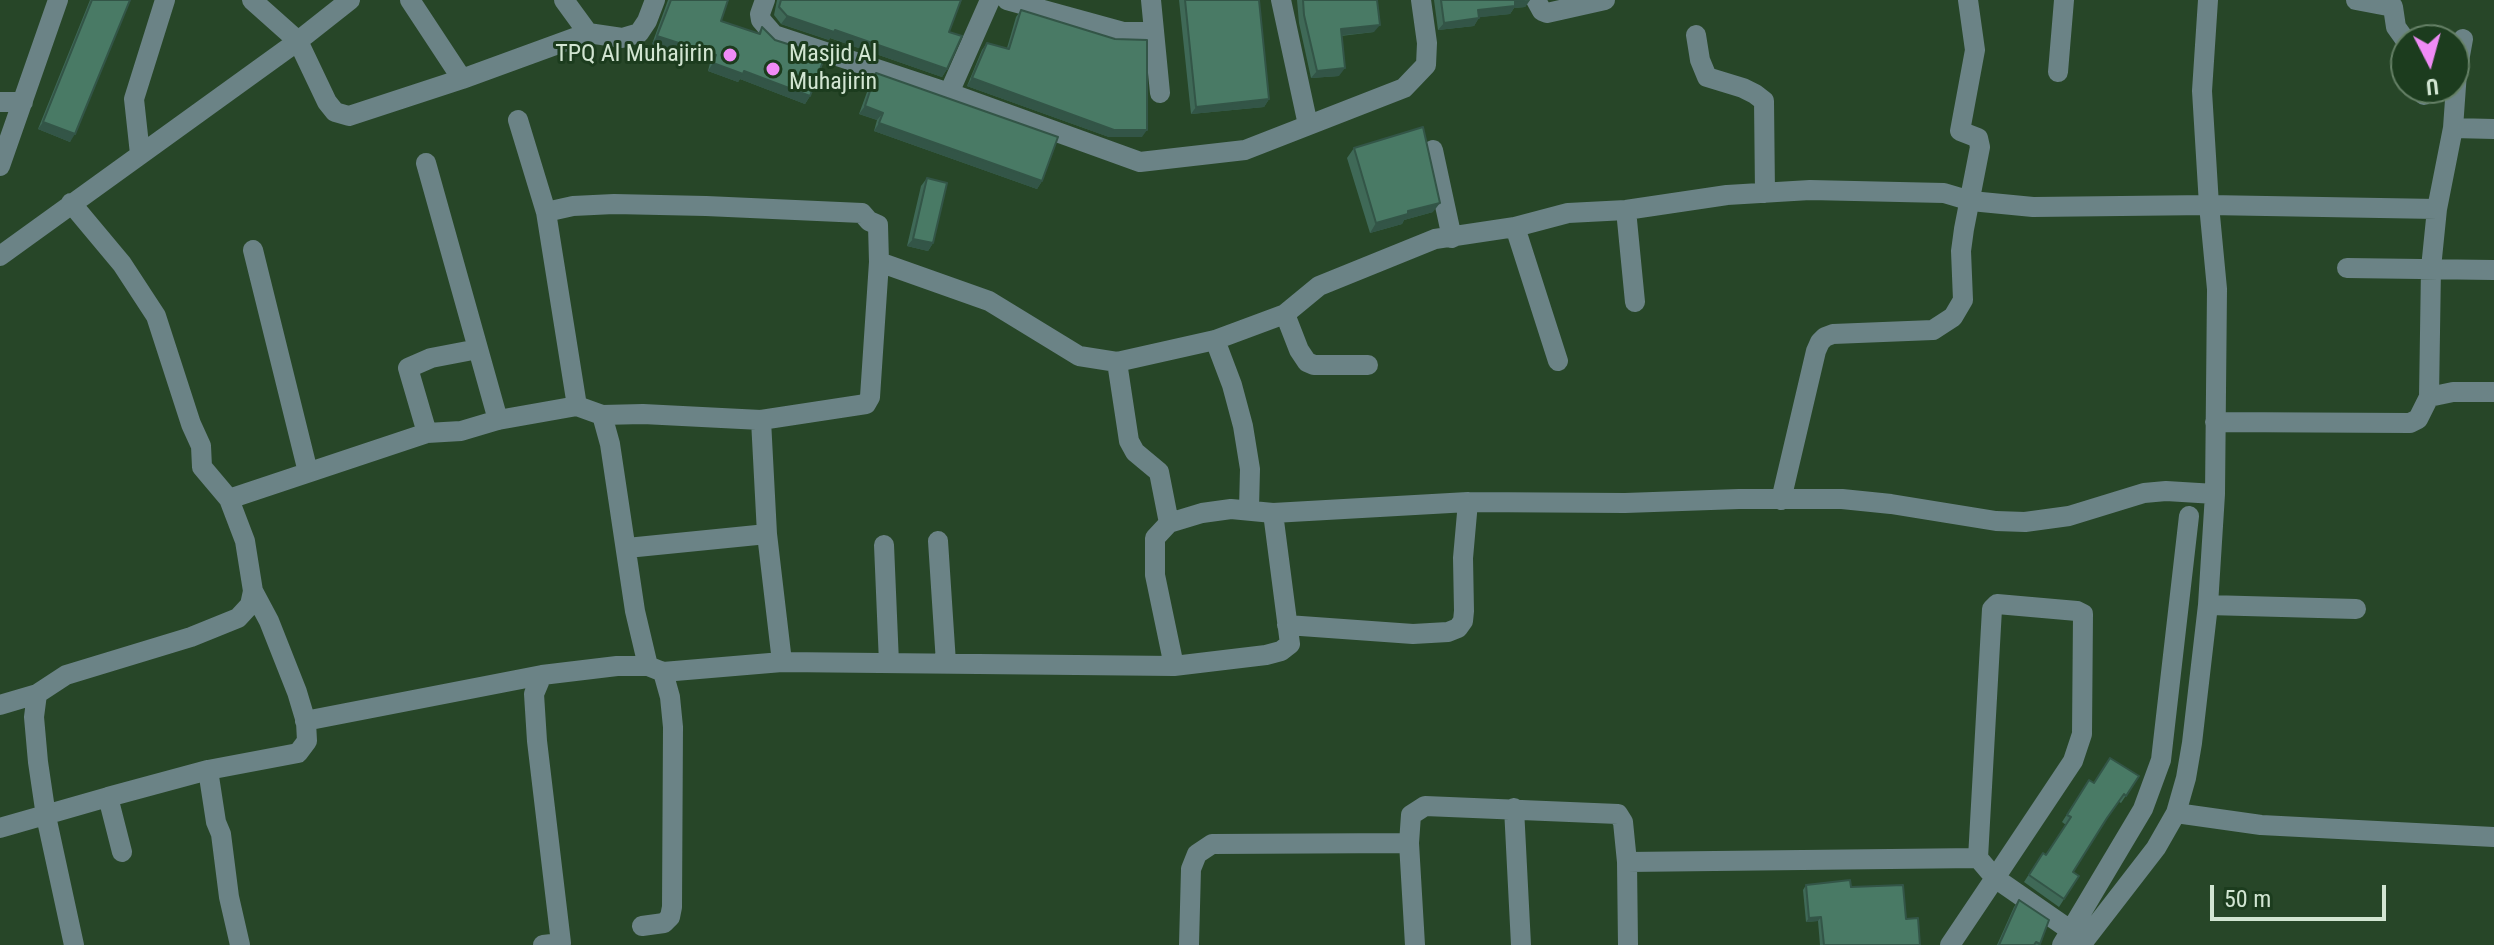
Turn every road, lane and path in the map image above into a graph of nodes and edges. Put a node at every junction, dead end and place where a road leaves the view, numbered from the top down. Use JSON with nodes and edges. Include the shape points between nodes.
{"nodes":[{"id":1,"x":58,"y":0,"type":"edge"},
{"id":2,"x":165,"y":0,"type":"edge"},
{"id":3,"x":252,"y":0,"type":"edge"},
{"id":4,"x":350,"y":0,"type":"edge"},
{"id":5,"x":410,"y":0,"type":"edge"},
{"id":6,"x":564,"y":0,"type":"edge"},
{"id":7,"x":655,"y":0,"type":"edge"},
{"id":8,"x":765,"y":0,"type":"edge"},
{"id":9,"x":990,"y":0,"type":"edge"},
{"id":10,"x":1007,"y":0,"type":"edge"},
{"id":11,"x":1151,"y":0,"type":"edge"},
{"id":12,"x":1281,"y":0,"type":"edge"},
{"id":13,"x":1421,"y":0,"type":"edge"},
{"id":14,"x":1536,"y":0,"type":"edge"},
{"id":15,"x":1605,"y":0,"type":"edge"},
{"id":16,"x":1968,"y":0,"type":"edge"},
{"id":17,"x":2064,"y":0,"type":"edge"},
{"id":18,"x":2208,"y":0,"type":"edge"},
{"id":19,"x":2356,"y":0,"type":"edge"},
{"id":20,"x":2396,"y":24,"type":"edge"},
{"id":21,"x":1154,"y":32,"type":"junction"},
{"id":22,"x":588,"y":33,"type":"junction"},
{"id":23,"x":1696,"y":35,"type":"dead end"},
{"id":24,"x":298,"y":41,"type":"junction"},
{"id":25,"x":2058,"y":72,"type":"dead end"},
{"id":26,"x":462,"y":79,"type":"junction"},
{"id":27,"x":949,"y":93,"type":"junction"},
{"id":28,"x":1160,"y":93,"type":"dead end"},
{"id":29,"x":0,"y":102,"type":"edge"},
{"id":30,"x":23,"y":102,"type":"junction"},
{"id":31,"x":2455,"y":104,"type":"edge"},
{"id":32,"x":518,"y":120,"type":"dead end"},
{"id":33,"x":1308,"y":125,"type":"junction"},
{"id":34,"x":2453,"y":128,"type":"junction"},
{"id":35,"x":2494,"y":129,"type":"edge"},
{"id":36,"x":1433,"y":150,"type":"dead end"},
{"id":37,"x":140,"y":154,"type":"junction"},
{"id":38,"x":426,"y":163,"type":"dead end"},
{"id":39,"x":0,"y":166,"type":"edge"},
{"id":40,"x":1765,"y":193,"type":"junction"},
{"id":41,"x":1971,"y":201,"type":"junction"},
{"id":42,"x":71,"y":203,"type":"junction"},
{"id":43,"x":2209,"y":205,"type":"junction"},
{"id":44,"x":2437,"y":209,"type":"junction"},
{"id":45,"x":1626,"y":210,"type":"junction"},
{"id":46,"x":546,"y":212,"type":"junction"},
{"id":47,"x":1515,"y":227,"type":"junction"},
{"id":48,"x":1452,"y":238,"type":"junction"},
{"id":49,"x":253,"y":250,"type":"dead end"},
{"id":50,"x":0,"y":256,"type":"edge"},
{"id":51,"x":879,"y":262,"type":"junction"},
{"id":52,"x":2347,"y":268,"type":"dead end"},
{"id":53,"x":2431,"y":268,"type":"junction"},
{"id":54,"x":2494,"y":270,"type":"edge"},
{"id":55,"x":1635,"y":302,"type":"dead end"},
{"id":56,"x":1285,"y":314,"type":"junction"},
{"id":57,"x":1215,"y":340,"type":"junction"},
{"id":58,"x":478,"y":349,"type":"junction"},
{"id":59,"x":1558,"y":361,"type":"dead end"},
{"id":60,"x":1117,"y":362,"type":"junction"},
{"id":61,"x":1368,"y":365,"type":"dead end"},
{"id":62,"x":2494,"y":392,"type":"edge"},
{"id":63,"x":2429,"y":397,"type":"junction"},
{"id":64,"x":577,"y":406,"type":"junction"},
{"id":65,"x":602,"y":415,"type":"junction"},
{"id":66,"x":498,"y":420,"type":"junction"},
{"id":67,"x":761,"y":420,"type":"junction"},
{"id":68,"x":2215,"y":422,"type":"junction"},
{"id":69,"x":427,"y":433,"type":"junction"},
{"id":70,"x":308,"y":472,"type":"junction"},
{"id":71,"x":2215,"y":494,"type":"junction"},
{"id":72,"x":229,"y":499,"type":"junction"},
{"id":73,"x":1781,"y":500,"type":"junction"},
{"id":74,"x":1468,"y":502,"type":"junction"},
{"id":75,"x":1249,"y":509,"type":"junction"},
{"id":76,"x":1273,"y":513,"type":"junction"},
{"id":77,"x":2189,"y":516,"type":"dead end"},
{"id":78,"x":1169,"y":523,"type":"junction"},
{"id":79,"x":767,"y":534,"type":"junction"},
{"id":80,"x":938,"y":541,"type":"dead end"},
{"id":81,"x":884,"y":545,"type":"dead end"},
{"id":82,"x":627,"y":548,"type":"junction"},
{"id":83,"x":253,"y":591,"type":"junction"},
{"id":84,"x":2208,"y":605,"type":"junction"},
{"id":85,"x":2356,"y":609,"type":"dead end"},
{"id":86,"x":1287,"y":625,"type":"junction"},
{"id":87,"x":782,"y":662,"type":"junction"},
{"id":88,"x":889,"y":663,"type":"junction"},
{"id":89,"x":946,"y":663,"type":"junction"},
{"id":90,"x":1174,"y":666,"type":"junction"},
{"id":91,"x":655,"y":669,"type":"junction"},
{"id":92,"x":542,"y":675,"type":"junction"},
{"id":93,"x":37,"y":694,"type":"junction"},
{"id":94,"x":0,"y":705,"type":"edge"},
{"id":95,"x":305,"y":721,"type":"junction"},
{"id":96,"x":208,"y":770,"type":"junction"},
{"id":97,"x":108,"y":797,"type":"junction"},
{"id":98,"x":1514,"y":808,"type":"junction"},
{"id":99,"x":2176,"y":813,"type":"junction"},
{"id":100,"x":46,"y":816,"type":"junction"},
{"id":101,"x":0,"y":828,"type":"edge"},
{"id":102,"x":2494,"y":837,"type":"edge"},
{"id":103,"x":1409,"y":843,"type":"junction"},
{"id":104,"x":122,"y":852,"type":"dead end"},
{"id":105,"x":1978,"y":858,"type":"junction"},
{"id":106,"x":1627,"y":862,"type":"junction"},
{"id":107,"x":1995,"y":878,"type":"junction"},
{"id":108,"x":642,"y":926,"type":"dead end"},
{"id":109,"x":2074,"y":940,"type":"edge"},
{"id":110,"x":74,"y":945,"type":"edge"},
{"id":111,"x":240,"y":945,"type":"edge"},
{"id":112,"x":543,"y":945,"type":"edge"},
{"id":113,"x":1189,"y":945,"type":"edge"},
{"id":114,"x":1415,"y":945,"type":"edge"},
{"id":115,"x":1521,"y":945,"type":"edge"},
{"id":116,"x":1628,"y":945,"type":"edge"},
{"id":117,"x":1950,"y":945,"type":"edge"}],
"edges":[{"from":1,"to":30,"type":"street"},
{"from":2,"to":37,"type":"street","via":[[134,99]]},
{"from":3,"to":24,"type":"street"},
{"from":4,"to":24,"type":"street"},
{"from":5,"to":26,"type":"street"},
{"from":6,"to":22,"type":"street"},
{"from":7,"to":22,"type":"street","via":[[639,33],[622,38]]},
{"from":8,"to":27,"type":"street","via":[[761,20],[774,35]]},
{"from":9,"to":27,"type":"street"},
{"from":10,"to":21,"type":"street","via":[[1123,32]]},
{"from":11,"to":21,"type":"street"},
{"from":12,"to":33,"type":"street"},
{"from":13,"to":33,"type":"street","via":[[1426,65],[1404,88]]},
{"from":14,"to":15,"type":"street","via":[[1547,13]]},
{"from":16,"to":41,"type":"street","via":[[1975,50],[1960,131],[1978,138],[1980,147]]},
{"from":17,"to":25,"type":"street"},
{"from":18,"to":43,"type":"street","via":[[2202,91]]},
{"from":19,"to":20,"type":"street","via":[[2393,7]]},
{"from":21,"to":28,"type":"street"},
{"from":22,"to":26,"type":"street"},
{"from":23,"to":40,"type":"street","via":[[1707,77],[1764,101]]},
{"from":24,"to":26,"type":"street","via":[[327,102],[335,112],[349,116]]},
{"from":24,"to":37,"type":"street"},
{"from":27,"to":33,"type":"street","via":[[1140,162],[1245,150]]},
{"from":29,"to":30,"type":"street"},
{"from":30,"to":39,"type":"street"},
{"from":31,"to":34,"type":"street"},
{"from":32,"to":46,"type":"street"},
{"from":34,"to":35,"type":"street"},
{"from":34,"to":44,"type":"street"},
{"from":36,"to":48,"type":"street"},
{"from":37,"to":42,"type":"street"},
{"from":38,"to":58,"type":"street"},
{"from":40,"to":41,"type":"street","via":[[1944,193]]},
{"from":40,"to":45,"type":"street"},
{"from":41,"to":43,"type":"street","via":[[2033,207]]},
{"from":41,"to":73,"type":"street","via":[[1961,251],[1963,300],[1953,317],[1933,330],[1833,334],[1820,342]]},
{"from":42,"to":50,"type":"street"},
{"from":42,"to":72,"type":"street","via":[[105,241],[156,316],[201,446],[202,467]]},
{"from":43,"to":44,"type":"street"},
{"from":43,"to":68,"type":"street","via":[[2217,289]]},
{"from":44,"to":53,"type":"street"},
{"from":45,"to":47,"type":"street","via":[[1568,213]]},
{"from":45,"to":55,"type":"street"},
{"from":46,"to":51,"type":"street","via":[[614,204],[862,213],[878,225]]},
{"from":46,"to":64,"type":"street"},
{"from":47,"to":48,"type":"street"},
{"from":47,"to":59,"type":"street"},
{"from":48,"to":56,"type":"street","via":[[1435,239],[1319,286]]},
{"from":49,"to":70,"type":"street"},
{"from":51,"to":60,"type":"street","via":[[989,301],[1079,356]]},
{"from":51,"to":67,"type":"street","via":[[866,404]]},
{"from":52,"to":53,"type":"street"},
{"from":53,"to":54,"type":"street"},
{"from":53,"to":63,"type":"street"},
{"from":56,"to":57,"type":"street"},
{"from":56,"to":61,"type":"street","via":[[1307,362]]},
{"from":57,"to":60,"type":"street"},
{"from":57,"to":75,"type":"street","via":[[1243,426]]},
{"from":58,"to":66,"type":"street"},
{"from":58,"to":69,"type":"street","via":[[408,368]]},
{"from":60,"to":78,"type":"street","via":[[1129,441],[1159,472]]},
{"from":62,"to":63,"type":"street"},
{"from":63,"to":68,"type":"street","via":[[2418,419],[2410,423]]},
{"from":64,"to":65,"type":"street"},
{"from":64,"to":66,"type":"street"},
{"from":65,"to":67,"type":"street"},
{"from":65,"to":82,"type":"street"},
{"from":66,"to":69,"type":"street","via":[[461,431]]},
{"from":67,"to":79,"type":"street"},
{"from":68,"to":71,"type":"street"},
{"from":69,"to":70,"type":"street"},
{"from":70,"to":72,"type":"street"},
{"from":71,"to":73,"type":"street","via":[[2144,493],[2069,516],[2025,522],[1842,499]]},
{"from":71,"to":84,"type":"street"},
{"from":72,"to":83,"type":"street","via":[[245,541]]},
{"from":73,"to":74,"type":"street"},
{"from":74,"to":76,"type":"street"},
{"from":74,"to":86,"type":"street","via":[[1464,611],[1458,628],[1413,634]]},
{"from":75,"to":76,"type":"street"},
{"from":75,"to":78,"type":"street","via":[[1202,513]]},
{"from":76,"to":86,"type":"street"},
{"from":77,"to":109,"type":"street","via":[[2161,760],[2143,809]]},
{"from":78,"to":90,"type":"street","via":[[1155,538],[1155,575]]},
{"from":79,"to":82,"type":"street"},
{"from":79,"to":87,"type":"street"},
{"from":80,"to":89,"type":"street"},
{"from":81,"to":88,"type":"street"},
{"from":82,"to":91,"type":"street","via":[[635,611]]},
{"from":83,"to":93,"type":"street","via":[[250,605],[238,618],[66,675]]},
{"from":83,"to":95,"type":"street"},
{"from":84,"to":85,"type":"street"},
{"from":84,"to":99,"type":"street","via":[[2192,743]]},
{"from":86,"to":90,"type":"street","via":[[1290,644],[1281,651]]},
{"from":87,"to":88,"type":"street"},
{"from":87,"to":91,"type":"street"},
{"from":88,"to":89,"type":"street"},
{"from":89,"to":90,"type":"street"},
{"from":91,"to":92,"type":"street","via":[[617,666]]},
{"from":91,"to":108,"type":"street","via":[[670,697],[673,727],[672,907],[664,923]]},
{"from":92,"to":95,"type":"street"},
{"from":92,"to":112,"type":"street","via":[[534,694],[537,741],[561,943]]},
{"from":93,"to":94,"type":"street"},
{"from":93,"to":100,"type":"street","via":[[34,717]]},
{"from":95,"to":96,"type":"street","via":[[307,741],[298,753]]},
{"from":96,"to":97,"type":"street"},
{"from":96,"to":111,"type":"street"},
{"from":97,"to":100,"type":"street"},
{"from":97,"to":104,"type":"street"},
{"from":98,"to":103,"type":"street","via":[[1425,806],[1411,815]]},
{"from":98,"to":106,"type":"street","via":[[1618,814]]},
{"from":98,"to":115,"type":"street"},
{"from":99,"to":102,"type":"street","via":[[2261,825]]},
{"from":99,"to":109,"type":"street","via":[[2156,848]]},
{"from":100,"to":101,"type":"street"},
{"from":100,"to":110,"type":"street"},
{"from":103,"to":113,"type":"street","via":[[1212,844],[1197,854],[1191,869]]},
{"from":103,"to":114,"type":"street"},
{"from":105,"to":106,"type":"street"},
{"from":105,"to":107,"type":"street"},
{"from":105,"to":107,"type":"street","via":[[1992,609],[1997,604],[2077,611],[2084,618],[2082,734],[2073,761]]},
{"from":106,"to":116,"type":"street"},
{"from":107,"to":109,"type":"street"},
{"from":107,"to":117,"type":"street"}]}
